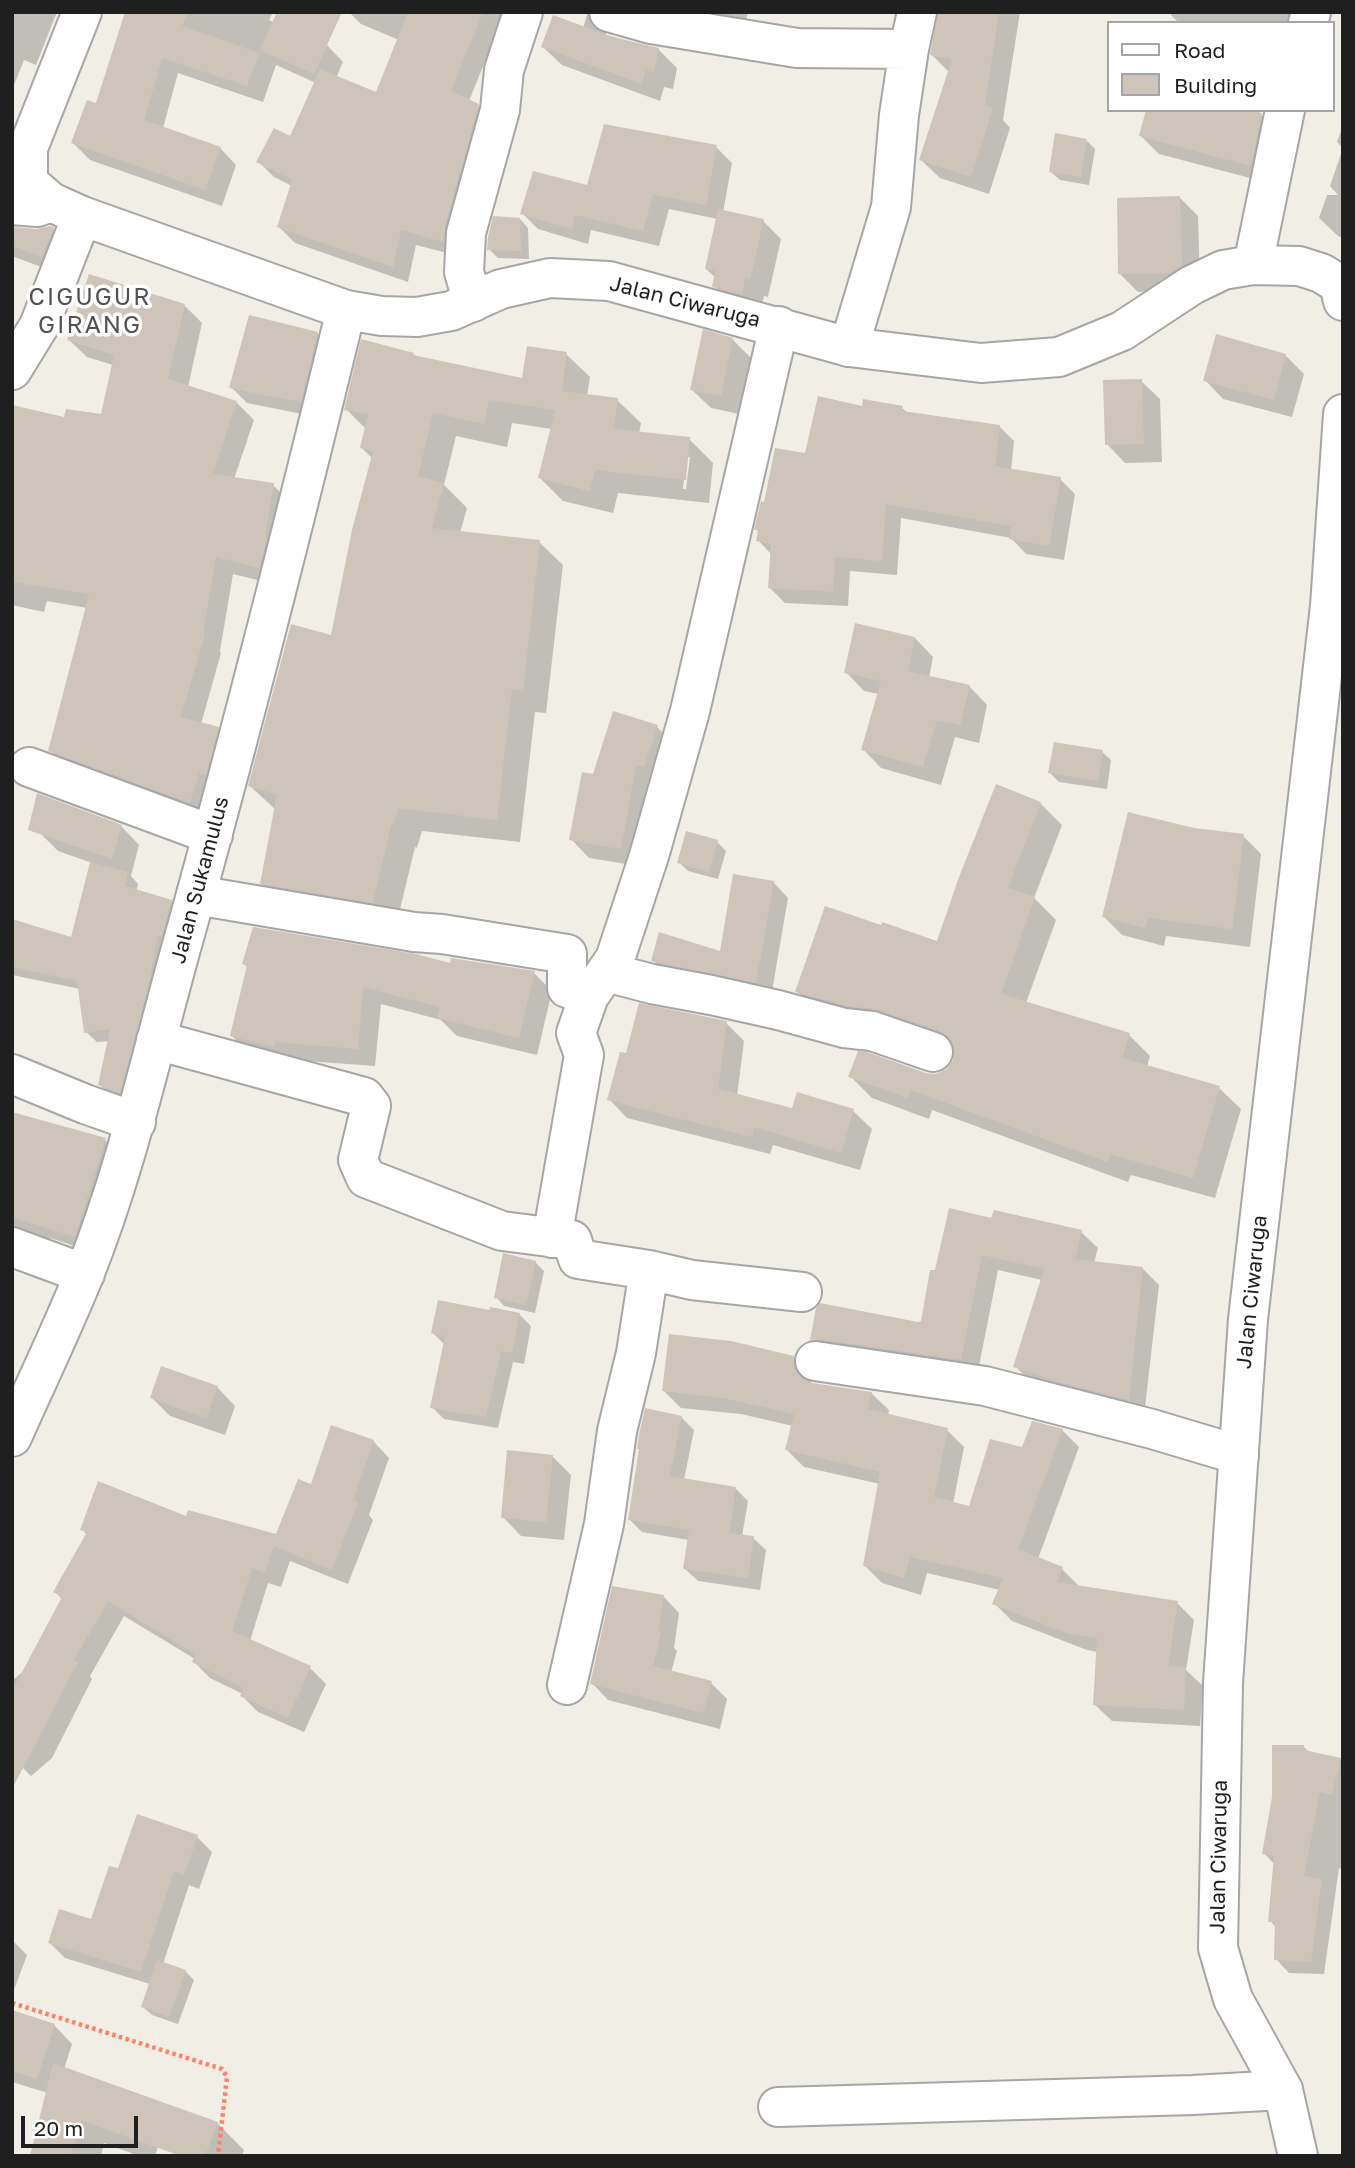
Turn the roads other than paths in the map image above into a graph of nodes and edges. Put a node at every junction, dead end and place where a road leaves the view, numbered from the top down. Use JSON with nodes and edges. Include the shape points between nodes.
{"nodes":[{"id":1,"x":82,"y":12,"type":"edge"},
{"id":2,"x":523,"y":12,"type":"edge"},
{"id":3,"x":609,"y":12,"type":"edge"},
{"id":4,"x":917,"y":12,"type":"edge"},
{"id":5,"x":909,"y":49,"type":"junction"},
{"id":6,"x":1285,"y":112,"type":"edge"},
{"id":7,"x":12,"y":205,"type":"edge"},
{"id":8,"x":66,"y":209,"type":"junction"},
{"id":9,"x":1253,"y":265,"type":"junction"},
{"id":10,"x":1342,"y":290,"type":"edge"},
{"id":11,"x":473,"y":302,"type":"junction"},
{"id":12,"x":346,"y":310,"type":"junction"},
{"id":13,"x":779,"y":326,"type":"junction"},
{"id":14,"x":849,"y":347,"type":"junction"},
{"id":15,"x":12,"y":370,"type":"edge"},
{"id":16,"x":1343,"y":414,"type":"edge"},
{"id":17,"x":29,"y":767,"type":"dead end"},
{"id":18,"x":213,"y":835,"type":"junction"},
{"id":19,"x":196,"y":895,"type":"junction"},
{"id":20,"x":598,"y":984,"type":"junction"},
{"id":21,"x":156,"y":1040,"type":"junction"},
{"id":22,"x":933,"y":1052,"type":"dead end"},
{"id":23,"x":12,"y":1074,"type":"edge"},
{"id":24,"x":136,"y":1122,"type":"junction"},
{"id":25,"x":552,"y":1238,"type":"junction"},
{"id":26,"x":12,"y":1247,"type":"edge"},
{"id":27,"x":649,"y":1270,"type":"junction"},
{"id":28,"x":85,"y":1273,"type":"junction"},
{"id":29,"x":802,"y":1292,"type":"dead end"},
{"id":30,"x":815,"y":1361,"type":"dead end"},
{"id":31,"x":12,"y":1437,"type":"edge"},
{"id":32,"x":1239,"y":1455,"type":"junction"},
{"id":33,"x":566,"y":1685,"type":"dead end"},
{"id":34,"x":1283,"y":2090,"type":"junction"},
{"id":35,"x":778,"y":2107,"type":"dead end"},
{"id":36,"x":1298,"y":2156,"type":"edge"}],
"edges":[{"from":1,"to":8,"type":"street","name":"Jalan Ciwaruga","via":[[28,148],[28,182]]},
{"from":2,"to":11,"type":"street","via":[[504,70],[500,110],[466,233],[464,272]]},
{"from":3,"to":5,"type":"street","via":[[651,24],[797,48]]},
{"from":4,"to":5,"type":"street"},
{"from":5,"to":14,"type":"street","via":[[891,207]]},
{"from":6,"to":9,"type":"street"},
{"from":7,"to":8,"type":"street"},
{"from":8,"to":12,"type":"street","name":"Jalan Ciwaruga"},
{"from":8,"to":15,"type":"street","via":[[38,326]]},
{"from":9,"to":10,"type":"street","name":"Jalan Ciwaruga","via":[[1299,266],[1321,273]]},
{"from":9,"to":14,"type":"street","name":"Jalan Ciwaruga","via":[[1223,270],[1122,331],[1059,357],[981,363]]},
{"from":11,"to":12,"type":"street","name":"Jalan Ciwaruga","via":[[417,317]]},
{"from":11,"to":13,"type":"street","name":"Jalan Ciwaruga","via":[[501,289],[550,278],[610,281]]},
{"from":12,"to":18,"type":"street","name":"Jalan Sukamulus"},
{"from":13,"to":14,"type":"street","name":"Jalan Ciwaruga"},
{"from":13,"to":20,"type":"street","via":[[690,711],[615,959]]},
{"from":16,"to":32,"type":"street","name":"Jalan Ciwaruga","via":[[1330,606],[1248,1319]]},
{"from":17,"to":18,"type":"street"},
{"from":18,"to":19,"type":"street","name":"Jalan Sukamulus"},
{"from":19,"to":20,"type":"street","via":[[566,954],[567,988]]},
{"from":19,"to":21,"type":"street","name":"Jalan Sukamulus"},
{"from":20,"to":22,"type":"street","via":[[652,984],[711,995],[872,1031]]},
{"from":20,"to":25,"type":"street","via":[[576,1032],[584,1055]]},
{"from":21,"to":24,"type":"street","name":"Jalan Sukamulus"},
{"from":21,"to":25,"type":"street","via":[[364,1097],[371,1105],[358,1160],[366,1178],[502,1231]]},
{"from":23,"to":24,"type":"street"},
{"from":24,"to":28,"type":"street","name":"Jalan Sukamulus"},
{"from":25,"to":27,"type":"street","via":[[572,1240],[578,1259]]},
{"from":26,"to":28,"type":"street"},
{"from":27,"to":29,"type":"street","via":[[692,1280]]},
{"from":27,"to":33,"type":"street","via":[[604,1524]]},
{"from":28,"to":31,"type":"street","name":"Jalan Sukamulus"},
{"from":30,"to":32,"type":"street","via":[[985,1386]]},
{"from":32,"to":34,"type":"street","name":"Jalan Ciwaruga","via":[[1223,1683],[1218,1948],[1233,1999]]},
{"from":34,"to":35,"type":"street"},
{"from":34,"to":36,"type":"street","name":"Jalan Ciwaruga"}]}
